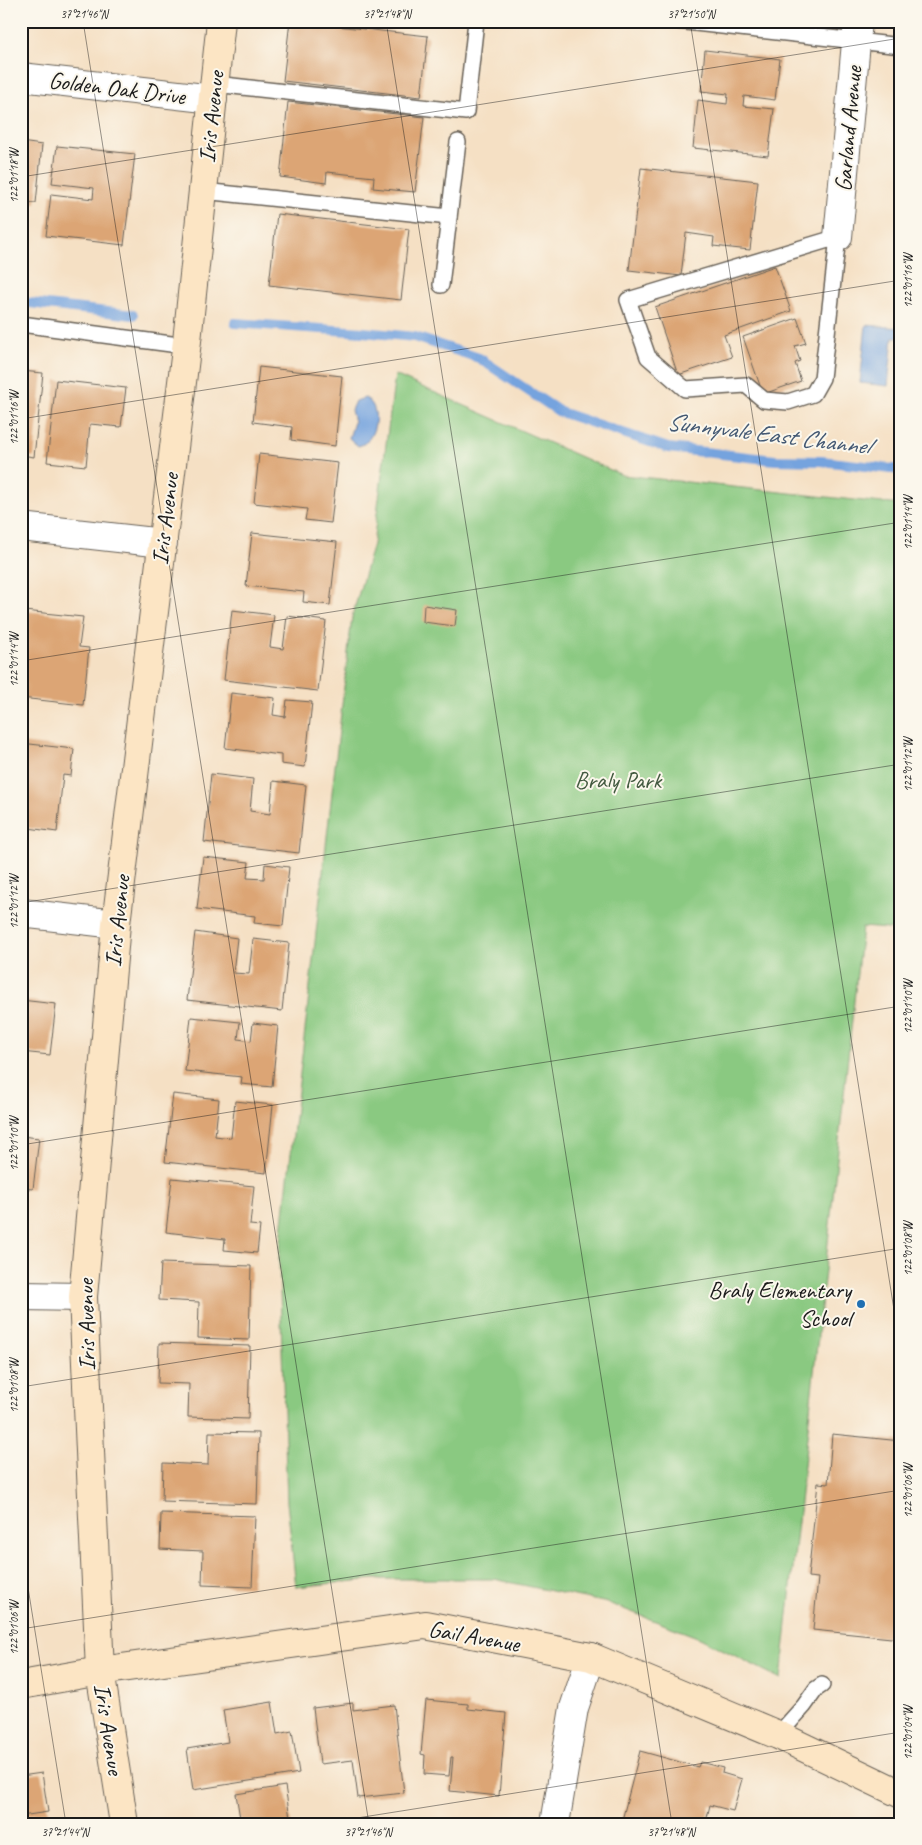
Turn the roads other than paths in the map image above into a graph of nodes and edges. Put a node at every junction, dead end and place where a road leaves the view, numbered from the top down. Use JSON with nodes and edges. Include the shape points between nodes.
{"nodes":[{"id":1,"x":222,"y":21,"type":"edge"},
{"id":2,"x":476,"y":21,"type":"edge"},
{"id":3,"x":677,"y":21,"type":"edge"},
{"id":4,"x":857,"y":31,"type":"edge"},
{"id":5,"x":901,"y":46,"type":"edge"},
{"id":6,"x":21,"y":77,"type":"edge"},
{"id":7,"x":214,"y":92,"type":"junction"},
{"id":8,"x":458,"y":142,"type":"dead end"},
{"id":9,"x":203,"y":191,"type":"junction"},
{"id":10,"x":449,"y":217,"type":"junction"},
{"id":11,"x":838,"y":236,"type":"junction"},
{"id":12,"x":441,"y":284,"type":"dead end"},
{"id":13,"x":21,"y":324,"type":"edge"},
{"id":14,"x":186,"y":346,"type":"junction"},
{"id":15,"x":21,"y":527,"type":"edge"},
{"id":16,"x":163,"y":542,"type":"junction"},
{"id":17,"x":21,"y":913,"type":"edge"},
{"id":18,"x":116,"y":924,"type":"junction"},
{"id":19,"x":21,"y":1296,"type":"edge"},
{"id":20,"x":82,"y":1298,"type":"junction"},
{"id":21,"x":591,"y":1657,"type":"junction"},
{"id":22,"x":100,"y":1671,"type":"junction"},
{"id":23,"x":21,"y":1685,"type":"edge"},
{"id":24,"x":822,"y":1685,"type":"dead end"},
{"id":25,"x":778,"y":1735,"type":"junction"},
{"id":26,"x":901,"y":1794,"type":"edge"},
{"id":27,"x":124,"y":1824,"type":"edge"},
{"id":28,"x":555,"y":1824,"type":"edge"}],
"edges":[{"from":1,"to":7,"type":"street","name":"Iris Avenue"},
{"from":2,"to":7,"type":"lane","via":[[466,112]]},
{"from":3,"to":4,"type":"lane"},
{"from":4,"to":5,"type":"lane"},
{"from":4,"to":11,"type":"street","name":"Garland Avenue"},
{"from":6,"to":7,"type":"street","name":"Golden Oak Drive"},
{"from":7,"to":9,"type":"street","name":"Iris Avenue"},
{"from":8,"to":10,"type":"lane"},
{"from":9,"to":10,"type":"lane"},
{"from":9,"to":14,"type":"street","name":"Iris Avenue"},
{"from":10,"to":12,"type":"lane"},
{"from":11,"to":11,"type":"lane","via":[[822,378],[813,394],[788,402],[764,400],[746,385],[685,389],[648,357],[628,300]]},
{"from":13,"to":14,"type":"lane"},
{"from":14,"to":16,"type":"street","name":"Iris Avenue"},
{"from":15,"to":16,"type":"street"},
{"from":16,"to":18,"type":"street","name":"Iris Avenue"},
{"from":17,"to":18,"type":"street"},
{"from":18,"to":20,"type":"street","name":"Iris Avenue"},
{"from":19,"to":20,"type":"street"},
{"from":20,"to":22,"type":"street","name":"Iris Avenue"},
{"from":21,"to":22,"type":"street","name":"Gail Avenue","via":[[425,1625]]},
{"from":21,"to":25,"type":"street","name":"Gail Avenue"},
{"from":21,"to":28,"type":"street","via":[[574,1708]]},
{"from":22,"to":23,"type":"street","name":"Gail Avenue"},
{"from":22,"to":27,"type":"street","name":"Iris Avenue"},
{"from":24,"to":25,"type":"lane"},
{"from":25,"to":26,"type":"street","name":"Gail Avenue"}]}
